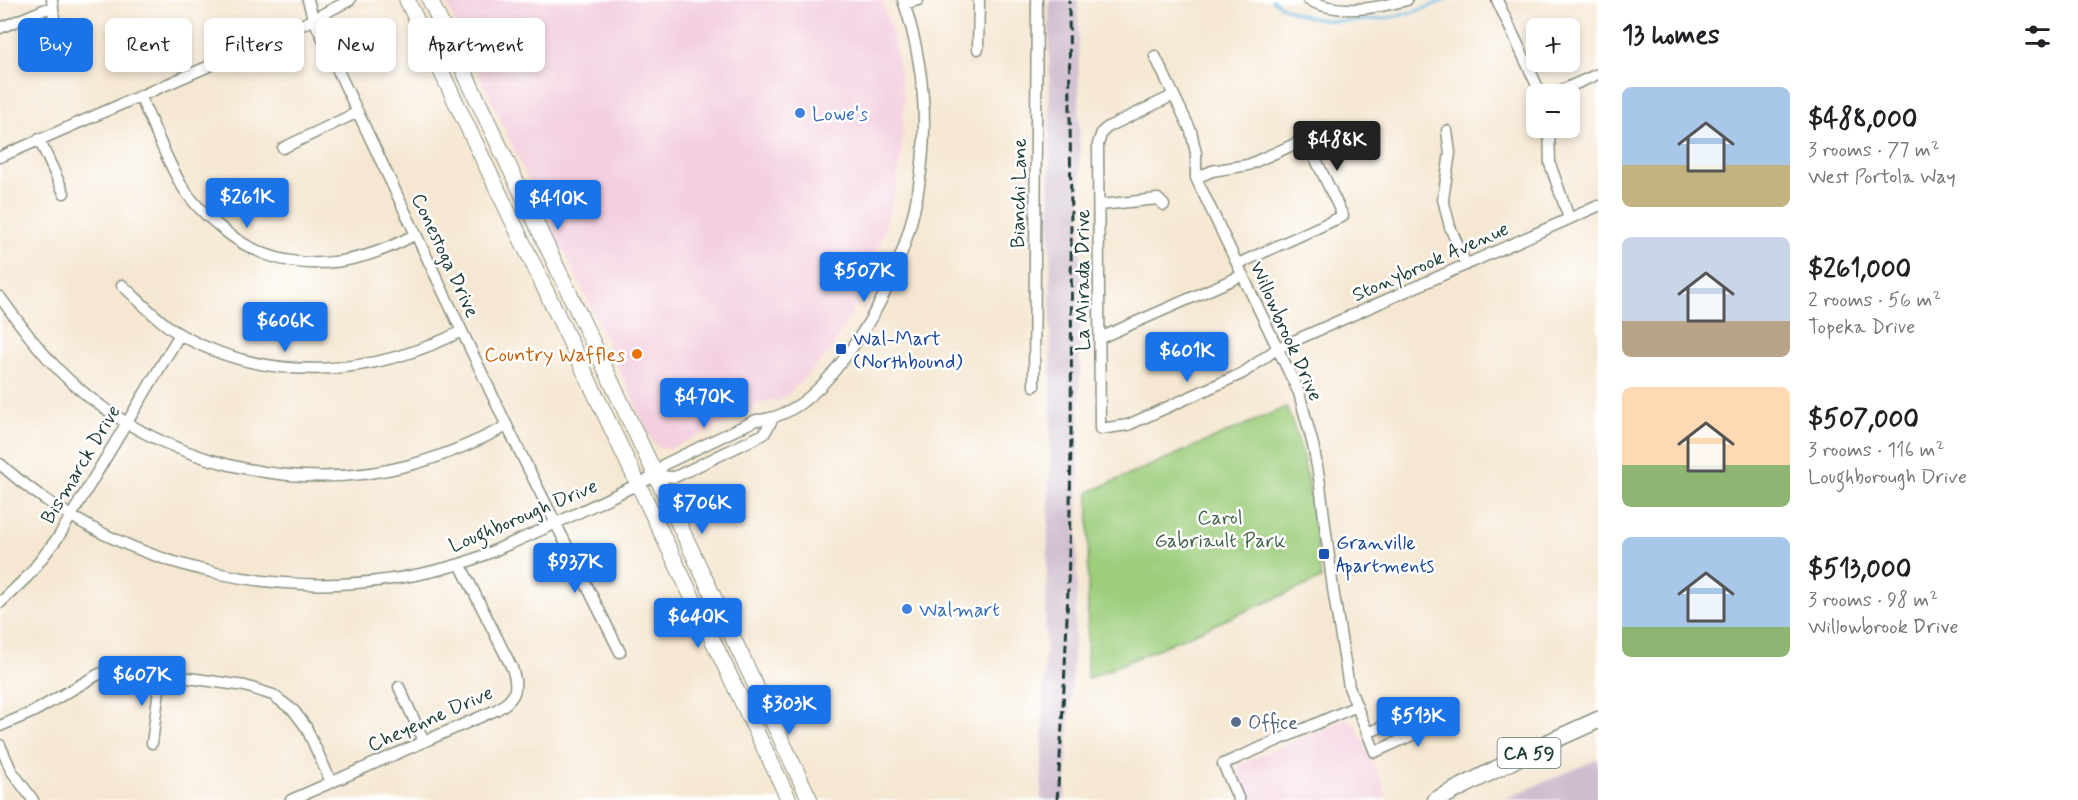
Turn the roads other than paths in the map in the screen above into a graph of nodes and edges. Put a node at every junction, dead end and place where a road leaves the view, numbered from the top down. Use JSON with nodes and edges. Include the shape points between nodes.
{"nodes":[{"id":1,"x":308,"y":0,"type":"edge"},
{"id":2,"x":350,"y":0,"type":"edge"},
{"id":3,"x":407,"y":0,"type":"edge"},
{"id":4,"x":430,"y":0,"type":"edge"},
{"id":5,"x":918,"y":0,"type":"edge"},
{"id":6,"x":979,"y":0,"type":"edge"},
{"id":7,"x":1037,"y":0,"type":"edge"},
{"id":8,"x":1308,"y":0,"type":"edge"},
{"id":9,"x":1407,"y":0,"type":"edge"},
{"id":10,"x":1497,"y":0,"type":"edge"},
{"id":11,"x":904,"y":2,"type":"edge"},
{"id":12,"x":53,"y":3,"type":"edge"},
{"id":13,"x":54,"y":18,"type":"edge"},
{"id":14,"x":313,"y":18,"type":"junction"},
{"id":15,"x":0,"y":28,"type":"edge"},
{"id":16,"x":978,"y":49,"type":"dead end"},
{"id":17,"x":1155,"y":56,"type":"dead end"},
{"id":18,"x":1598,"y":74,"type":"edge"},
{"id":19,"x":1537,"y":84,"type":"edge"},
{"id":20,"x":1576,"y":84,"type":"edge"},
{"id":21,"x":1174,"y":95,"type":"junction"},
{"id":22,"x":140,"y":96,"type":"junction"},
{"id":23,"x":358,"y":112,"type":"junction"},
{"id":24,"x":1447,"y":131,"type":"dead end"},
{"id":25,"x":1549,"y":138,"type":"edge"},
{"id":26,"x":39,"y":139,"type":"junction"},
{"id":27,"x":283,"y":148,"type":"dead end"},
{"id":28,"x":0,"y":157,"type":"edge"},
{"id":29,"x":1196,"y":178,"type":"junction"},
{"id":30,"x":64,"y":193,"type":"dead end"},
{"id":31,"x":1100,"y":205,"type":"junction"},
{"id":32,"x":1164,"y":205,"type":"dead end"},
{"id":33,"x":1598,"y":206,"type":"edge"},
{"id":34,"x":1569,"y":218,"type":"junction"},
{"id":35,"x":416,"y":234,"type":"junction"},
{"id":36,"x":1238,"y":264,"type":"junction"},
{"id":37,"x":1466,"y":265,"type":"junction"},
{"id":38,"x":1243,"y":275,"type":"junction"},
{"id":39,"x":122,"y":285,"type":"dead end"},
{"id":40,"x":0,"y":297,"type":"edge"},
{"id":41,"x":462,"y":331,"type":"junction"},
{"id":42,"x":180,"y":334,"type":"junction"},
{"id":43,"x":1100,"y":338,"type":"junction"},
{"id":44,"x":1278,"y":348,"type":"junction"},
{"id":45,"x":1034,"y":386,"type":"dead end"},
{"id":46,"x":772,"y":420,"type":"junction"},
{"id":47,"x":126,"y":422,"type":"junction"},
{"id":48,"x":507,"y":426,"type":"junction"},
{"id":49,"x":1100,"y":429,"type":"joint"},
{"id":50,"x":0,"y":464,"type":"edge"},
{"id":51,"x":655,"y":476,"type":"junction"},
{"id":52,"x":638,"y":484,"type":"junction"},
{"id":53,"x":71,"y":516,"type":"junction"},
{"id":54,"x":556,"y":524,"type":"junction"},
{"id":55,"x":460,"y":564,"type":"junction"},
{"id":56,"x":0,"y":603,"type":"edge"},
{"id":57,"x":620,"y":651,"type":"dead end"},
{"id":58,"x":161,"y":674,"type":"junction"},
{"id":59,"x":399,"y":687,"type":"dead end"},
{"id":60,"x":1357,"y":706,"type":"junction"},
{"id":61,"x":1598,"y":720,"type":"edge"},
{"id":62,"x":0,"y":726,"type":"edge"},
{"id":63,"x":1367,"y":733,"type":"junction"},
{"id":64,"x":758,"y":736,"type":"junction"},
{"id":65,"x":424,"y":741,"type":"junction"},
{"id":66,"x":152,"y":743,"type":"dead end"},
{"id":67,"x":0,"y":745,"type":"edge"},
{"id":68,"x":331,"y":782,"type":"junction"},
{"id":69,"x":802,"y":783,"type":"junction"},
{"id":70,"x":33,"y":800,"type":"edge"},
{"id":71,"x":291,"y":800,"type":"edge"},
{"id":72,"x":789,"y":800,"type":"edge"},
{"id":73,"x":810,"y":800,"type":"edge"},
{"id":74,"x":1239,"y":800,"type":"edge"},
{"id":75,"x":1436,"y":800,"type":"edge"}],
"edges":[{"from":1,"to":14,"type":"street","name":"Conestoga Drive"},
{"from":2,"to":14,"type":"street"},
{"from":3,"to":52,"type":"main road"},
{"from":4,"to":51,"type":"main road"},
{"from":5,"to":11,"type":"street"},
{"from":6,"to":16,"type":"street"},
{"from":7,"to":45,"type":"street","name":"Bianchi Lane"},
{"from":8,"to":9,"type":"street","via":[[1322,7],[1365,9]]},
{"from":10,"to":19,"type":"street"},
{"from":11,"to":46,"type":"street","name":"Loughborough Drive","via":[[921,74],[924,125],[922,166],[912,222],[889,285],[835,371],[803,401]]},
{"from":12,"to":13,"type":"street"},
{"from":12,"to":15,"type":"street"},
{"from":14,"to":22,"type":"street"},
{"from":14,"to":23,"type":"street","name":"Conestoga Drive"},
{"from":17,"to":21,"type":"street","name":"Willowbrook Drive"},
{"from":18,"to":20,"type":"street"},
{"from":21,"to":29,"type":"street","name":"Willowbrook Drive","via":[[1194,139]]},
{"from":21,"to":31,"type":"street","name":"La Mirada Drive","via":[[1102,132],[1098,144]]},
{"from":22,"to":26,"type":"street"},
{"from":22,"to":35,"type":"street","via":[[181,185],[204,214],[231,237],[295,262],[340,262],[376,254]]},
{"from":23,"to":27,"type":"street"},
{"from":23,"to":35,"type":"street","name":"Conestoga Drive"},
{"from":24,"to":37,"type":"street","via":[[1450,153],[1443,199]]},
{"from":25,"to":34,"type":"street","via":[[1550,164]]},
{"from":26,"to":28,"type":"street"},
{"from":26,"to":30,"type":"street"},
{"from":29,"to":36,"type":"street","name":"Willowbrook Drive"},
{"from":29,"to":36,"type":"street","via":[[1248,165],[1306,140],[1343,216]]},
{"from":31,"to":32,"type":"street","via":[[1158,198]]},
{"from":31,"to":43,"type":"street","name":"La Mirada Drive"},
{"from":33,"to":34,"type":"street","name":"Stonybrook Avenue"},
{"from":34,"to":37,"type":"street","name":"Stonybrook Avenue"},
{"from":35,"to":41,"type":"street","name":"Conestoga Drive"},
{"from":36,"to":38,"type":"street","name":"Willowbrook Drive"},
{"from":37,"to":44,"type":"street","name":"Stonybrook Avenue"},
{"from":38,"to":43,"type":"street"},
{"from":38,"to":44,"type":"street","name":"Willowbrook Drive"},
{"from":39,"to":42,"type":"street"},
{"from":40,"to":47,"type":"street","via":[[68,379]]},
{"from":41,"to":42,"type":"street","via":[[392,359],[316,369],[250,361]]},
{"from":41,"to":48,"type":"street","name":"Conestoga Drive"},
{"from":42,"to":47,"type":"street","name":"Bismarck Drive"},
{"from":43,"to":49,"type":"street","name":"La Mirada Drive"},
{"from":44,"to":49,"type":"street","name":"Stonybrook Avenue","via":[[1243,373],[1128,425]]},
{"from":44,"to":60,"type":"street","name":"Willowbrook Drive","via":[[1299,393],[1313,445],[1349,687]]},
{"from":46,"to":51,"type":"street","name":"Loughborough Drive","via":[[756,420],[665,464]]},
{"from":46,"to":51,"type":"street","name":"Loughborough Drive","via":[[764,434],[675,477]]},
{"from":47,"to":48,"type":"street","via":[[223,464],[301,476],[411,465]]},
{"from":47,"to":53,"type":"street","name":"Bismarck Drive"},
{"from":48,"to":54,"type":"street","name":"Conestoga Drive"},
{"from":50,"to":53,"type":"street","name":"Loughborough Drive"},
{"from":51,"to":52,"type":"street","name":"Loughborough Drive"},
{"from":51,"to":69,"type":"main road"},
{"from":52,"to":54,"type":"street","name":"Loughborough Drive"},
{"from":52,"to":64,"type":"main road"},
{"from":53,"to":55,"type":"street","name":"Loughborough Drive","via":[[133,548],[177,564],[267,582],[363,583]]},
{"from":53,"to":56,"type":"street","name":"Bismarck Drive","via":[[39,563]]},
{"from":54,"to":55,"type":"street","name":"Loughborough Drive"},
{"from":54,"to":57,"type":"street","name":"Conestoga Drive"},
{"from":55,"to":65,"type":"street","name":"Cheyenne Drive","via":[[517,682],[513,697],[504,706]]},
{"from":58,"to":62,"type":"street","via":[[126,669],[99,674]]},
{"from":58,"to":66,"type":"street"},
{"from":58,"to":68,"type":"street","via":[[260,689],[283,701],[306,727]]},
{"from":59,"to":65,"type":"street"},
{"from":60,"to":63,"type":"street","name":"Willowbrook Drive"},
{"from":60,"to":74,"type":"street","via":[[1223,764]]},
{"from":61,"to":75,"type":"main road","number":"CA 59"},
{"from":63,"to":63,"type":"street","name":"Willowbrook Drive","via":[[1375,752],[1419,732],[1423,723],[1415,713]]},
{"from":64,"to":69,"type":"main road","via":[[771,739],[791,777]]},
{"from":64,"to":72,"type":"main road"},
{"from":65,"to":68,"type":"street","name":"Cheyenne Drive"},
{"from":67,"to":70,"type":"street","via":[[11,770]]},
{"from":68,"to":71,"type":"street","name":"Cheyenne Drive"},
{"from":69,"to":73,"type":"main road"}]}
